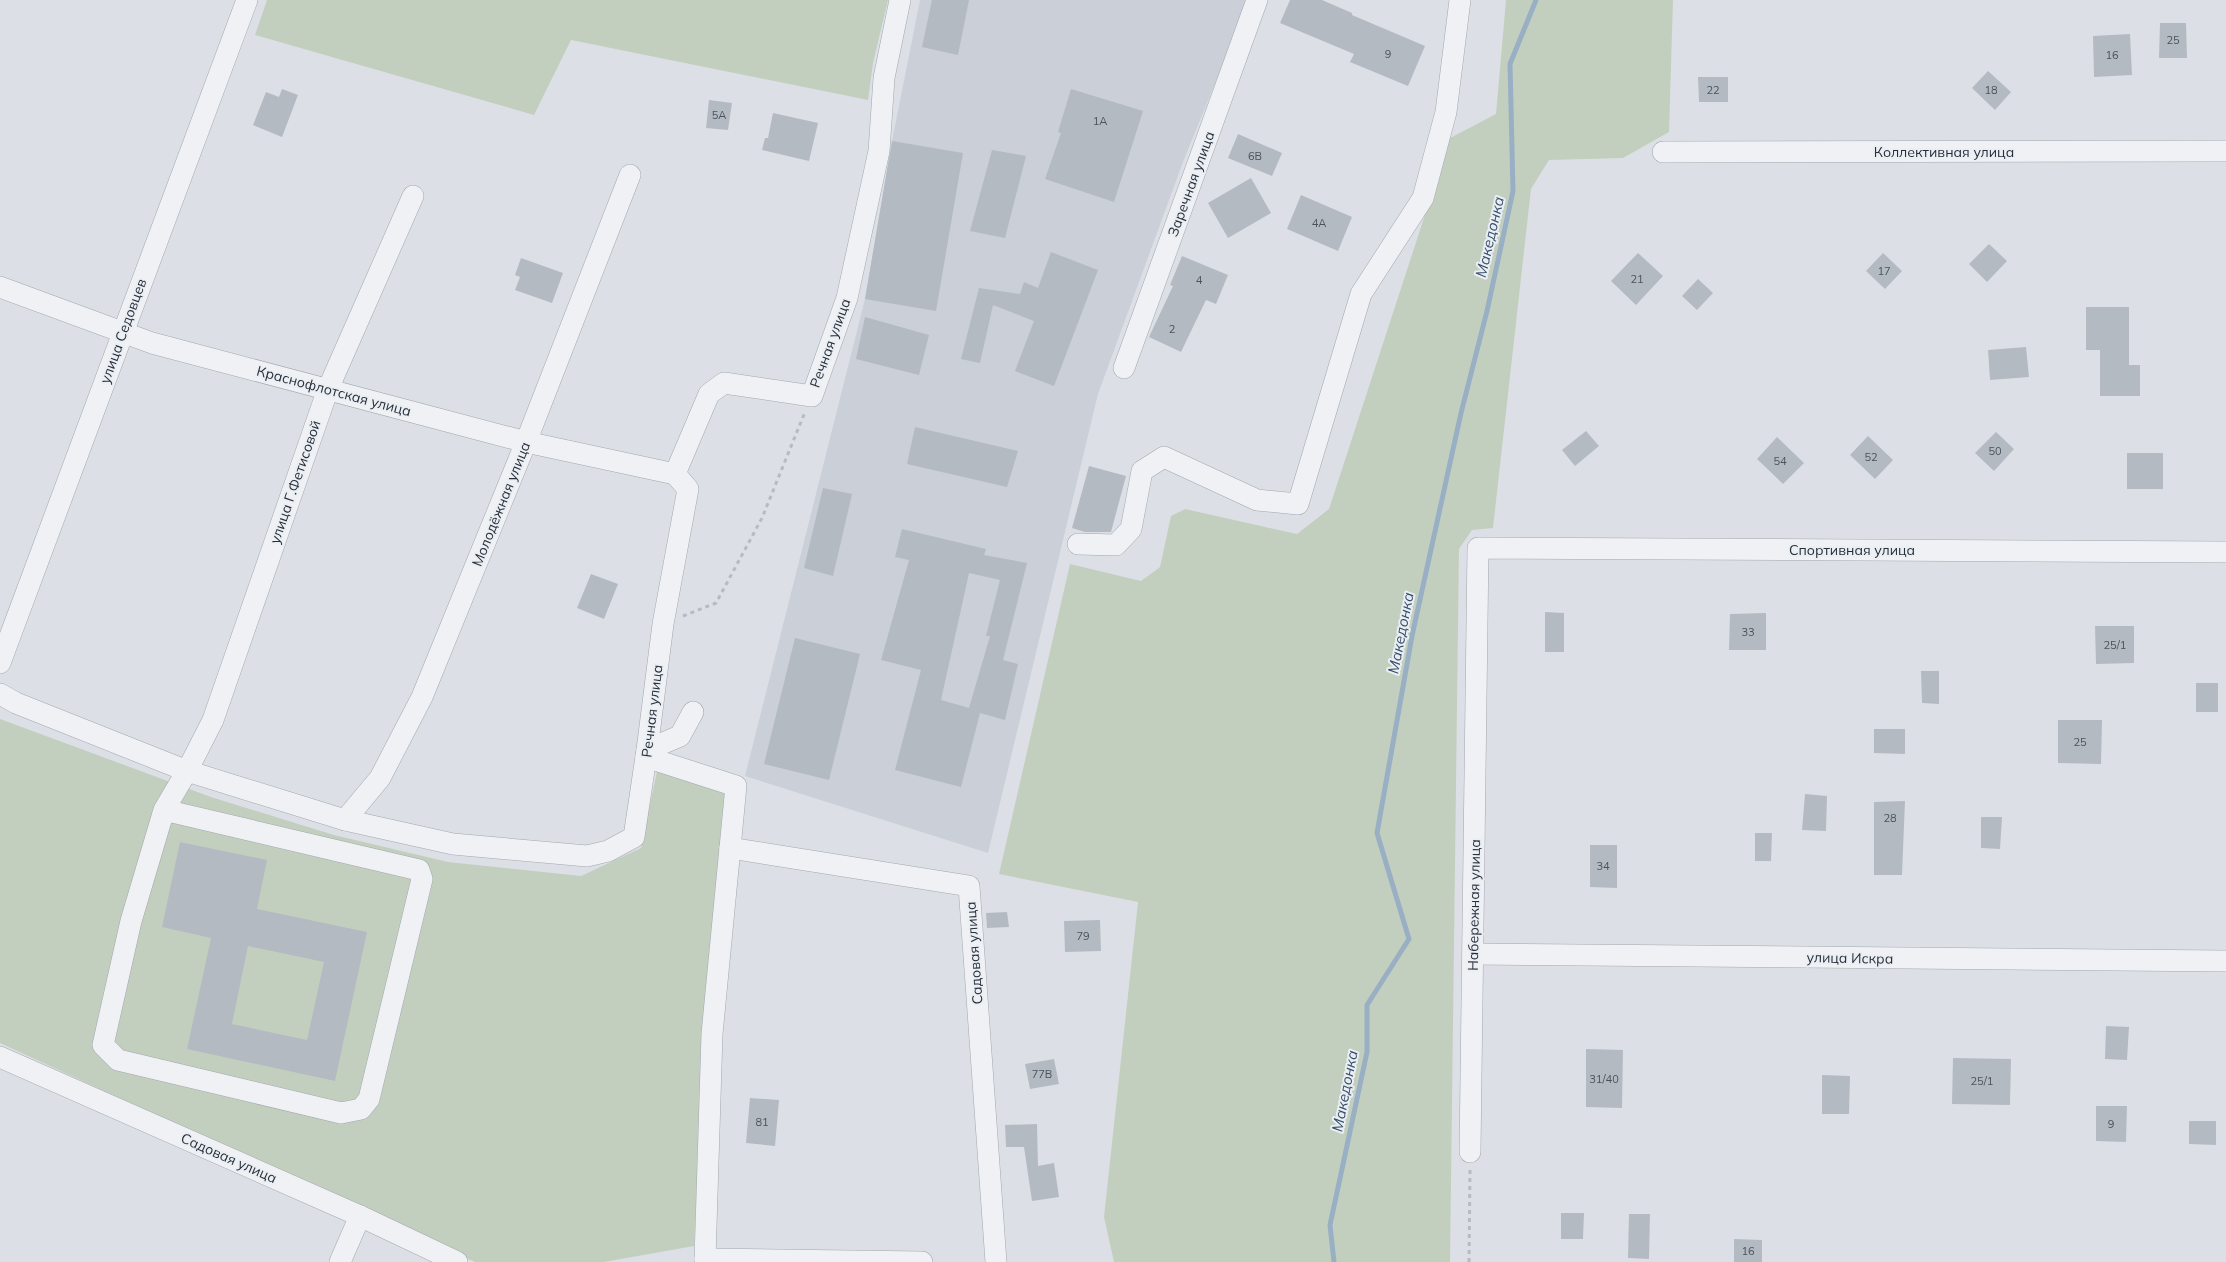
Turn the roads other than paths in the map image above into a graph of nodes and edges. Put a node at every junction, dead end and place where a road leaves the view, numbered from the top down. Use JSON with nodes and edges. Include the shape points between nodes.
{"nodes":[{"id":1,"x":247,"y":0,"type":"edge"},
{"id":2,"x":900,"y":0,"type":"edge"},
{"id":3,"x":1257,"y":0,"type":"edge"},
{"id":4,"x":1460,"y":0,"type":"edge"},
{"id":5,"x":2226,"y":151,"type":"edge"},
{"id":6,"x":1663,"y":152,"type":"dead end"},
{"id":7,"x":630,"y":175,"type":"dead end"},
{"id":8,"x":413,"y":196,"type":"dead end"},
{"id":9,"x":0,"y":287,"type":"edge"},
{"id":10,"x":123,"y":331,"type":"junction"},
{"id":11,"x":1124,"y":368,"type":"dead end"},
{"id":12,"x":328,"y":389,"type":"junction"},
{"id":13,"x":526,"y":442,"type":"junction"},
{"id":14,"x":674,"y":474,"type":"junction"},
{"id":15,"x":1078,"y":544,"type":"dead end"},
{"id":16,"x":1478,"y":548,"type":"joint"},
{"id":17,"x":2226,"y":552,"type":"edge"},
{"id":18,"x":0,"y":663,"type":"edge"},
{"id":19,"x":0,"y":694,"type":"edge"},
{"id":20,"x":693,"y":712,"type":"dead end"},
{"id":21,"x":647,"y":754,"type":"junction"},
{"id":22,"x":187,"y":772,"type":"junction"},
{"id":23,"x":164,"y":810,"type":"junction"},
{"id":24,"x":346,"y":820,"type":"junction"},
{"id":25,"x":730,"y":848,"type":"junction"},
{"id":26,"x":1473,"y":954,"type":"junction"},
{"id":27,"x":2226,"y":962,"type":"edge"},
{"id":28,"x":0,"y":1057,"type":"edge"},
{"id":29,"x":1470,"y":1152,"type":"road end"},
{"id":30,"x":360,"y":1216,"type":"junction"},
{"id":31,"x":706,"y":1261,"type":"edge"},
{"id":32,"x":340,"y":1262,"type":"edge"},
{"id":33,"x":457,"y":1262,"type":"edge"},
{"id":34,"x":922,"y":1262,"type":"edge"},
{"id":35,"x":996,"y":1262,"type":"edge"}],
"edges":[{"from":1,"to":10,"type":"street","name":"улица Седовцев"},
{"from":2,"to":14,"type":"street","name":"Речная улица","via":[[884,78],[879,151],[847,298],[812,396],[724,383],[709,394]]},
{"from":3,"to":11,"type":"street","name":"Заречная улица"},
{"from":4,"to":15,"type":"street","via":[[1446,112],[1422,198],[1362,294],[1298,504],[1257,500],[1164,457],[1142,471],[1131,528],[1116,545]]},
{"from":5,"to":6,"type":"street","name":"Коллективная улица"},
{"from":7,"to":13,"type":"street","name":"Молодёжная улица"},
{"from":8,"to":12,"type":"street","name":"улица Г.Фетисовой"},
{"from":9,"to":10,"type":"street","name":"Краснофлотская улица"},
{"from":10,"to":12,"type":"street","name":"Краснофлотская улица","via":[[152,343]]},
{"from":10,"to":18,"type":"street","name":"улица Седовцев"},
{"from":12,"to":13,"type":"street","name":"Краснофлотская улица"},
{"from":12,"to":22,"type":"street","name":"улица Г.Фетисовой","via":[[213,720]]},
{"from":13,"to":14,"type":"street","name":"Краснофлотская улица"},
{"from":13,"to":24,"type":"street","name":"Молодёжная улица","via":[[422,696],[380,778]]},
{"from":14,"to":21,"type":"street","name":"Речная улица","via":[[688,489],[663,624]]},
{"from":16,"to":17,"type":"street","name":"Спортивная улица"},
{"from":16,"to":26,"type":"street","name":"Набережная улица"},
{"from":19,"to":22,"type":"street"},
{"from":20,"to":21,"type":"street","via":[[680,736]]},
{"from":21,"to":24,"type":"street","name":"Речная улица","via":[[634,837],[608,851],[587,856],[453,844]]},
{"from":21,"to":25,"type":"street","via":[[736,786]]},
{"from":22,"to":23,"type":"street","name":"улица Г.Фетисовой"},
{"from":22,"to":24,"type":"street"},
{"from":23,"to":23,"type":"street","name":"улица Г.Фетисовой","via":[[419,870],[422,879],[369,1099],[362,1108],[341,1113],[118,1060],[103,1045],[131,921]]},
{"from":25,"to":31,"type":"street","via":[[712,1034]]},
{"from":25,"to":35,"type":"street","name":"Садовая улица","via":[[969,886]]},
{"from":26,"to":27,"type":"street","name":"улица Искра"},
{"from":26,"to":29,"type":"street","name":"Набережная улица"},
{"from":28,"to":30,"type":"street","name":"Садовая улица"},
{"from":30,"to":32,"type":"street"},
{"from":30,"to":33,"type":"street","name":"Садовая улица"},
{"from":31,"to":34,"type":"street"}]}
